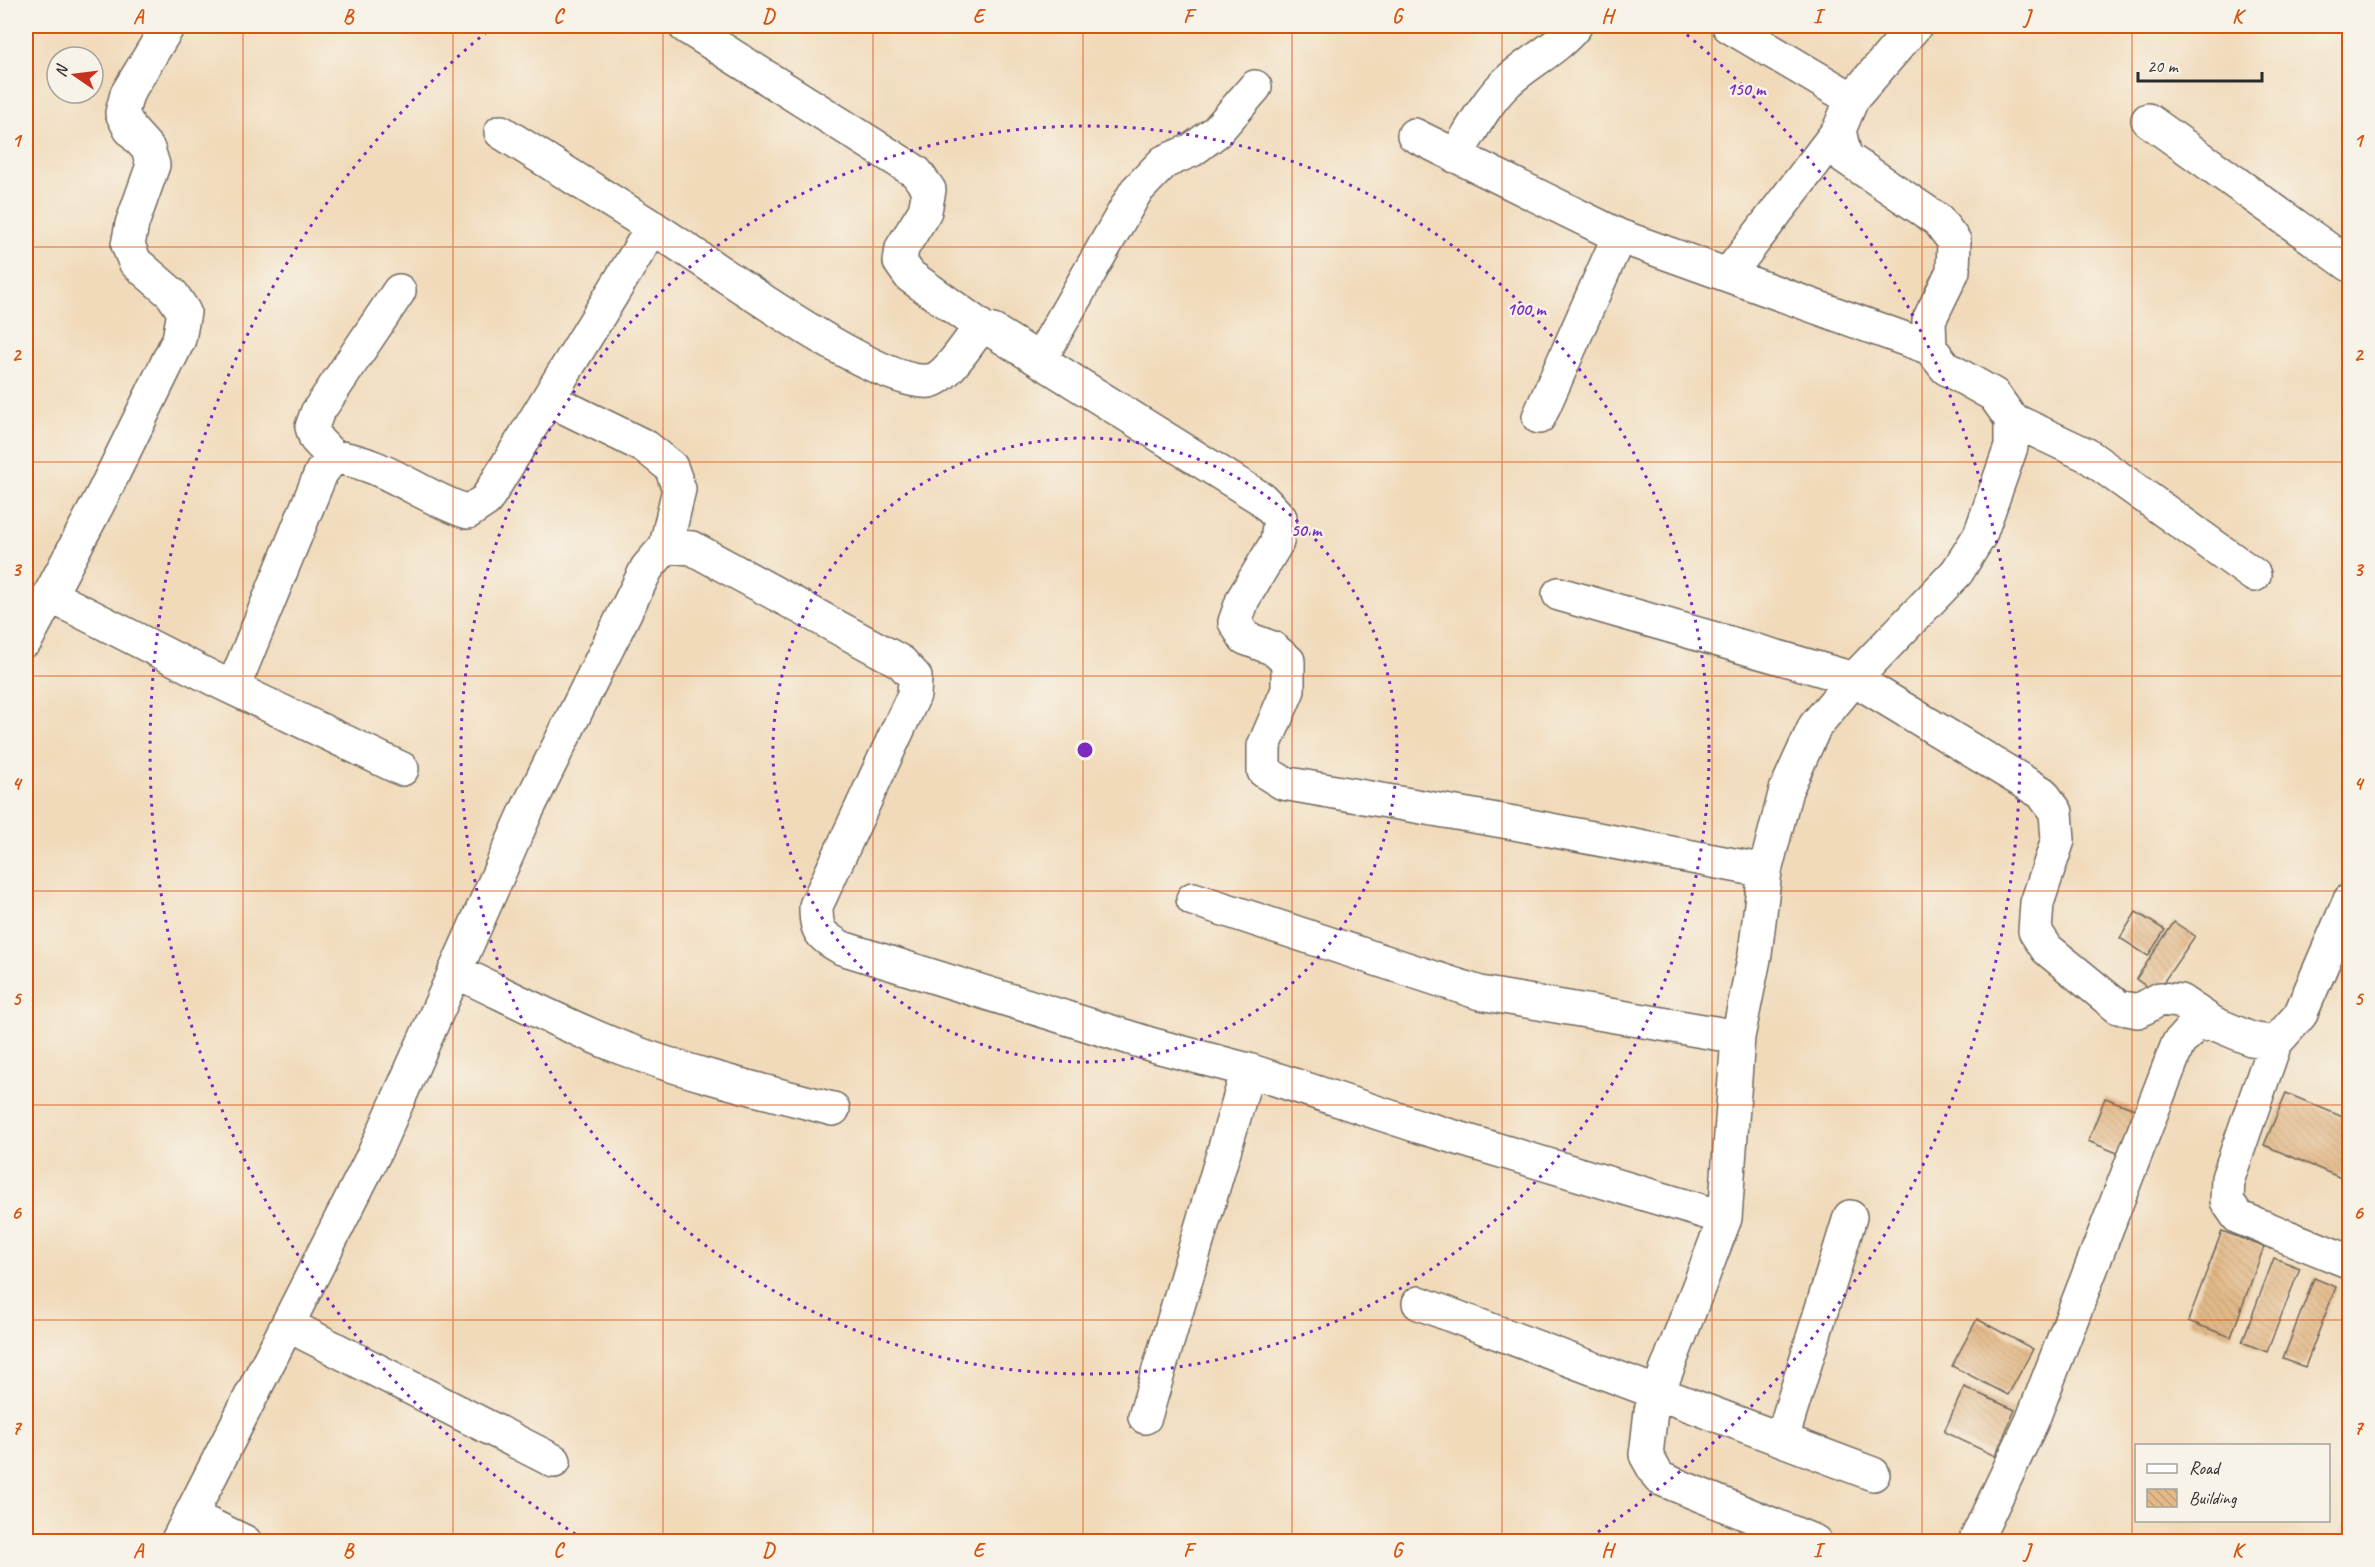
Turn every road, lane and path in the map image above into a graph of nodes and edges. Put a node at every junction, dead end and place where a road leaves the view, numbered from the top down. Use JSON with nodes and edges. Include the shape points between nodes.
{"nodes":[{"id":1,"x":168,"y":26,"type":"edge"},
{"id":2,"x":685,"y":26,"type":"edge"},
{"id":3,"x":1575,"y":26,"type":"edge"},
{"id":4,"x":1729,"y":26,"type":"edge"},
{"id":5,"x":1915,"y":26,"type":"edge"},
{"id":6,"x":1255,"y":87,"type":"dead end"},
{"id":7,"x":1852,"y":99,"type":"junction"},
{"id":8,"x":2148,"y":120,"type":"dead end"},
{"id":9,"x":1839,"y":130,"type":"junction"},
{"id":10,"x":501,"y":132,"type":"dead end"},
{"id":11,"x":1414,"y":135,"type":"dead end"},
{"id":12,"x":1455,"y":156,"type":"junction"},
{"id":13,"x":653,"y":227,"type":"junction"},
{"id":14,"x":1619,"y":236,"type":"junction"},
{"id":15,"x":2349,"y":265,"type":"edge"},
{"id":16,"x":1728,"y":275,"type":"junction"},
{"id":17,"x":399,"y":291,"type":"dead end"},
{"id":18,"x":984,"y":329,"type":"junction"},
{"id":19,"x":1930,"y":348,"type":"junction"},
{"id":20,"x":1040,"y":359,"type":"junction"},
{"id":21,"x":548,"y":399,"type":"junction"},
{"id":22,"x":1539,"y":417,"type":"dead end"},
{"id":23,"x":2010,"y":418,"type":"junction"},
{"id":24,"x":333,"y":457,"type":"junction"},
{"id":25,"x":666,"y":546,"type":"junction"},
{"id":26,"x":2254,"y":574,"type":"dead end"},
{"id":27,"x":1559,"y":594,"type":"dead end"},
{"id":28,"x":51,"y":596,"type":"junction"},
{"id":29,"x":26,"y":640,"type":"edge"},
{"id":30,"x":1854,"y":679,"type":"junction"},
{"id":31,"x":233,"y":687,"type":"junction"},
{"id":32,"x":402,"y":769,"type":"dead end"},
{"id":33,"x":1765,"y":871,"type":"junction"},
{"id":34,"x":1193,"y":899,"type":"dead end"},
{"id":35,"x":2349,"y":900,"type":"edge"},
{"id":36,"x":455,"y":970,"type":"junction"},
{"id":37,"x":2213,"y":1023,"type":"junction"},
{"id":38,"x":1738,"y":1037,"type":"junction"},
{"id":39,"x":2276,"y":1043,"type":"junction"},
{"id":40,"x":1248,"y":1070,"type":"junction"},
{"id":41,"x":833,"y":1109,"type":"dead end"},
{"id":42,"x":1850,"y":1217,"type":"dead end"},
{"id":43,"x":1725,"y":1218,"type":"junction"},
{"id":44,"x":2349,"y":1262,"type":"edge"},
{"id":45,"x":1419,"y":1303,"type":"dead end"},
{"id":46,"x":288,"y":1325,"type":"junction"},
{"id":47,"x":1658,"y":1392,"type":"junction"},
{"id":48,"x":1145,"y":1417,"type":"dead end"},
{"id":49,"x":1782,"y":1439,"type":"junction"},
{"id":50,"x":554,"y":1461,"type":"dead end"},
{"id":51,"x":1873,"y":1474,"type":"dead end"},
{"id":52,"x":184,"y":1529,"type":"edge"},
{"id":53,"x":245,"y":1542,"type":"edge"},
{"id":54,"x":1815,"y":1542,"type":"edge"},
{"id":55,"x":1975,"y":1542,"type":"edge"}],
"edges":[{"from":1,"to":28,"type":"street","via":[[127,94],[123,113],[130,129],[148,149],[153,165],[128,245],[135,262],[172,294],[184,312],[179,339]]},
{"from":2,"to":18,"type":"street","via":[[916,172],[929,190],[925,211],[902,248],[900,262],[910,276]]},
{"from":3,"to":12,"type":"street","via":[[1544,56],[1507,82]]},
{"from":4,"to":7,"type":"street"},
{"from":5,"to":7,"type":"street"},
{"from":6,"to":20,"type":"street","via":[[1216,132],[1192,150],[1164,162],[1136,191]]},
{"from":7,"to":9,"type":"street"},
{"from":8,"to":15,"type":"street"},
{"from":9,"to":16,"type":"street"},
{"from":9,"to":19,"type":"street","via":[[1845,157],[1938,220],[1954,241],[1953,271],[1929,320]]},
{"from":10,"to":13,"type":"street"},
{"from":11,"to":12,"type":"street"},
{"from":12,"to":14,"type":"street"},
{"from":13,"to":18,"type":"street","via":[[810,332],[899,377],[929,381],[940,378],[976,333]]},
{"from":13,"to":21,"type":"street"},
{"from":14,"to":16,"type":"street"},
{"from":14,"to":22,"type":"street"},
{"from":16,"to":19,"type":"street"},
{"from":17,"to":24,"type":"street","via":[[317,413],[312,427],[316,439]]},
{"from":18,"to":20,"type":"street"},
{"from":19,"to":23,"type":"street","via":[[1946,368],[1994,395]]},
{"from":20,"to":33,"type":"street","via":[[1262,499],[1280,518],[1276,542],[1243,599],[1235,622],[1245,638],[1272,648],[1288,661],[1288,690],[1264,746],[1264,771],[1283,783]]},
{"from":21,"to":24,"type":"street","via":[[486,500],[468,512],[447,506],[355,459]]},
{"from":21,"to":25,"type":"street","via":[[645,447],[670,467],[679,489]]},
{"from":23,"to":26,"type":"street","via":[[2087,455]]},
{"from":23,"to":30,"type":"street","via":[[2011,447],[1980,535],[1957,572]]},
{"from":24,"to":31,"type":"street","via":[[321,473]]},
{"from":25,"to":36,"type":"street","via":[[647,568],[526,812]]},
{"from":25,"to":40,"type":"street","via":[[692,548],[901,662],[915,677],[914,695],[816,906],[816,922],[822,936],[842,948],[1153,1045]]},
{"from":27,"to":30,"type":"street"},
{"from":28,"to":29,"type":"street"},
{"from":28,"to":31,"type":"street"},
{"from":30,"to":33,"type":"street","via":[[1815,726],[1786,790]]},
{"from":30,"to":37,"type":"street","via":[[2042,793],[2056,812],[2058,840],[2036,913],[2035,931],[2047,949],[2118,1007],[2138,1011],[2160,999],[2180,1001]]},
{"from":31,"to":32,"type":"street"},
{"from":33,"to":38,"type":"street","via":[[1755,954]]},
{"from":34,"to":38,"type":"street","via":[[1480,993]]},
{"from":35,"to":39,"type":"street","via":[[2300,1015]]},
{"from":36,"to":41,"type":"street","via":[[623,1049]]},
{"from":36,"to":46,"type":"street","via":[[374,1154]]},
{"from":37,"to":39,"type":"street","via":[[2251,1039]]},
{"from":37,"to":55,"type":"street","via":[[2194,1026],[2178,1044],[2032,1421]]},
{"from":38,"to":43,"type":"street"},
{"from":39,"to":44,"type":"street","via":[[2228,1178],[2227,1201],[2238,1216]]},
{"from":40,"to":43,"type":"street"},
{"from":40,"to":48,"type":"street"},
{"from":42,"to":49,"type":"street"},
{"from":43,"to":47,"type":"street"},
{"from":45,"to":47,"type":"street"},
{"from":46,"to":50,"type":"street"},
{"from":46,"to":52,"type":"street"},
{"from":47,"to":49,"type":"street"},
{"from":47,"to":54,"type":"street","via":[[1651,1411],[1646,1455],[1659,1478]]},
{"from":49,"to":51,"type":"street"},
{"from":52,"to":53,"type":"street"}]}
